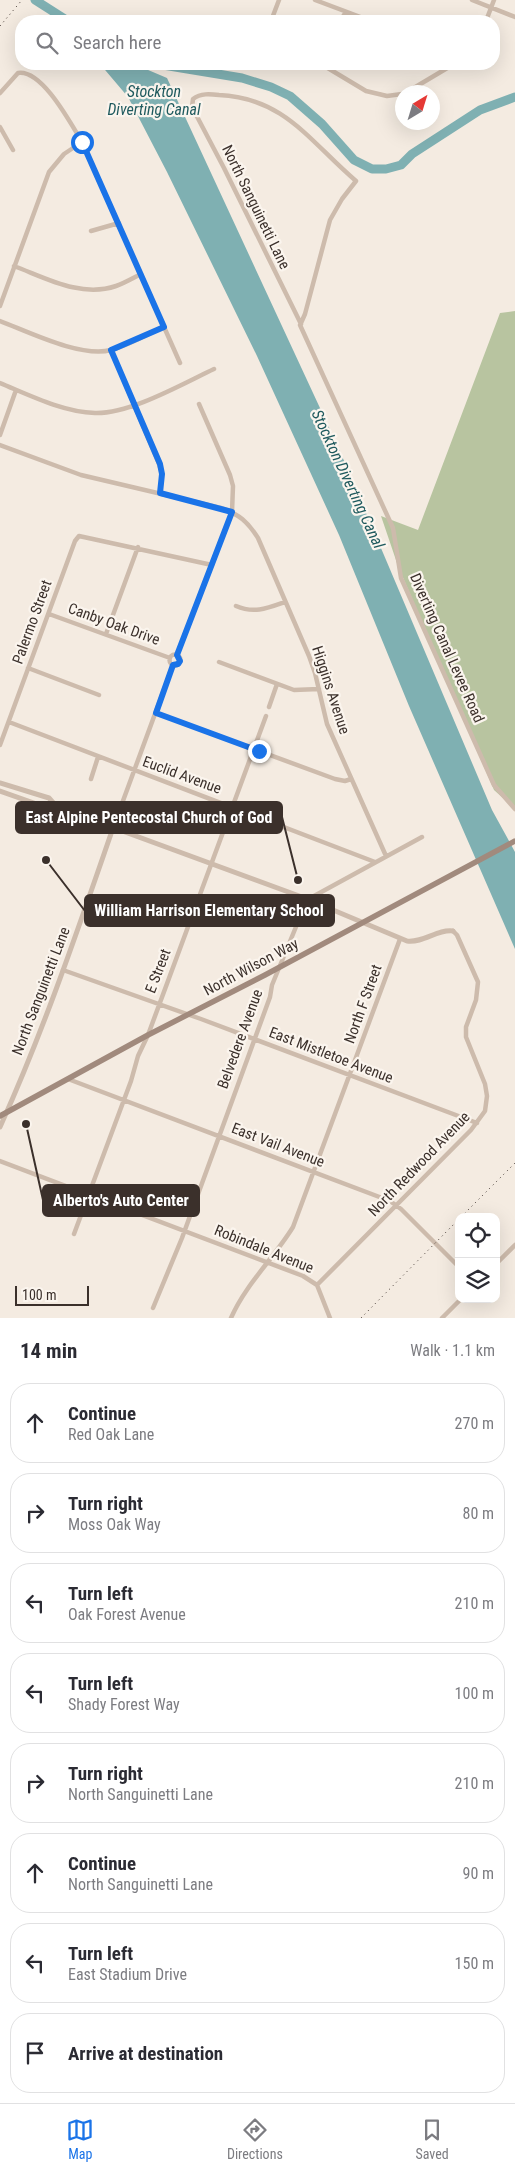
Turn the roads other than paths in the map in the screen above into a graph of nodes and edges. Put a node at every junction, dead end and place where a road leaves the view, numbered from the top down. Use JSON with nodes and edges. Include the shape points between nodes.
{"nodes":[{"id":1,"x":279,"y":0,"type":"edge"},
{"id":2,"x":315,"y":0,"type":"edge"},
{"id":3,"x":472,"y":0,"type":"edge"},
{"id":4,"x":494,"y":0,"type":"edge"},
{"id":5,"x":491,"y":8,"type":"junction"},
{"id":6,"x":346,"y":12,"type":"junction"},
{"id":7,"x":273,"y":15,"type":"edge"},
{"id":8,"x":344,"y":15,"type":"edge"},
{"id":9,"x":354,"y":15,"type":"edge"},
{"id":10,"x":488,"y":15,"type":"edge"},
{"id":11,"x":515,"y":17,"type":"edge"},
{"id":12,"x":331,"y":70,"type":"edge"},
{"id":13,"x":445,"y":70,"type":"edge"},
{"id":14,"x":419,"y":85,"type":"edge"},
{"id":15,"x":0,"y":94,"type":"edge"},
{"id":16,"x":395,"y":95,"type":"edge"},
{"id":17,"x":0,"y":127,"type":"edge"},
{"id":18,"x":82,"y":142,"type":"junction"},
{"id":19,"x":13,"y":150,"type":"dead end"},
{"id":20,"x":119,"y":224,"type":"junction"},
{"id":21,"x":91,"y":231,"type":"dead end"},
{"id":22,"x":14,"y":266,"type":"junction"},
{"id":23,"x":141,"y":274,"type":"junction"},
{"id":24,"x":0,"y":306,"type":"edge"},
{"id":25,"x":0,"y":321,"type":"edge"},
{"id":26,"x":300,"y":325,"type":"junction"},
{"id":27,"x":164,"y":327,"type":"junction"},
{"id":28,"x":111,"y":350,"type":"junction"},
{"id":29,"x":180,"y":363,"type":"dead end"},
{"id":30,"x":214,"y":369,"type":"dead end"},
{"id":31,"x":0,"y":384,"type":"edge"},
{"id":32,"x":16,"y":390,"type":"junction"},
{"id":33,"x":199,"y":404,"type":"dead end"},
{"id":34,"x":134,"y":405,"type":"junction"},
{"id":35,"x":0,"y":435,"type":"edge"},
{"id":36,"x":0,"y":445,"type":"edge"},
{"id":37,"x":160,"y":493,"type":"junction"},
{"id":38,"x":232,"y":512,"type":"junction"},
{"id":39,"x":138,"y":547,"type":"junction"},
{"id":40,"x":212,"y":565,"type":"junction"},
{"id":41,"x":285,"y":602,"type":"junction"},
{"id":42,"x":236,"y":606,"type":"dead end"},
{"id":43,"x":49,"y":614,"type":"junction"},
{"id":44,"x":106,"y":634,"type":"junction"},
{"id":45,"x":177,"y":655,"type":"junction"},
{"id":46,"x":170,"y":658,"type":"junction"},
{"id":47,"x":219,"y":662,"type":"dead end"},
{"id":48,"x":173,"y":665,"type":"junction"},
{"id":49,"x":28,"y":668,"type":"junction"},
{"id":50,"x":277,"y":684,"type":"junction"},
{"id":51,"x":318,"y":688,"type":"junction"},
{"id":52,"x":99,"y":695,"type":"dead end"},
{"id":53,"x":270,"y":707,"type":"dead end"},
{"id":54,"x":156,"y":713,"type":"junction"},
{"id":55,"x":266,"y":716,"type":"dead end"},
{"id":56,"x":9,"y":722,"type":"junction"},
{"id":57,"x":0,"y":745,"type":"edge"},
{"id":58,"x":254,"y":749,"type":"junction"},
{"id":59,"x":98,"y":757,"type":"junction"},
{"id":60,"x":135,"y":771,"type":"junction"},
{"id":61,"x":91,"y":778,"type":"dead end"},
{"id":62,"x":351,"y":780,"type":"junction"},
{"id":63,"x":0,"y":783,"type":"edge"},
{"id":64,"x":0,"y":792,"type":"edge"},
{"id":65,"x":57,"y":807,"type":"junction"},
{"id":66,"x":232,"y":808,"type":"junction"},
{"id":67,"x":515,"y":809,"type":"edge"},
{"id":68,"x":113,"y":828,"type":"junction"},
{"id":69,"x":422,"y":837,"type":"dead end"},
{"id":70,"x":515,"y":841,"type":"edge"},
{"id":71,"x":386,"y":856,"type":"junction"},
{"id":72,"x":375,"y":862,"type":"junction"},
{"id":73,"x":212,"y":864,"type":"junction"},
{"id":74,"x":309,"y":900,"type":"junction"},
{"id":75,"x":364,"y":922,"type":"junction"},
{"id":76,"x":452,"y":931,"type":"joint"},
{"id":77,"x":400,"y":939,"type":"junction"},
{"id":78,"x":280,"y":967,"type":"junction"},
{"id":79,"x":64,"y":970,"type":"junction"},
{"id":80,"x":159,"y":1004,"type":"junction"},
{"id":81,"x":188,"y":1015,"type":"junction"},
{"id":82,"x":148,"y":1035,"type":"junction"},
{"id":83,"x":254,"y":1040,"type":"junction"},
{"id":84,"x":349,"y":1076,"type":"junction"},
{"id":85,"x":68,"y":1079,"type":"junction"},
{"id":86,"x":124,"y":1100,"type":"junction"},
{"id":87,"x":7,"y":1113,"type":"junction"},
{"id":88,"x":0,"y":1116,"type":"edge"},
{"id":89,"x":477,"y":1123,"type":"junction"},
{"id":90,"x":0,"y":1127,"type":"edge"},
{"id":91,"x":219,"y":1136,"type":"junction"},
{"id":92,"x":0,"y":1160,"type":"edge"},
{"id":93,"x":314,"y":1171,"type":"junction"},
{"id":94,"x":88,"y":1195,"type":"junction"},
{"id":95,"x":397,"y":1205,"type":"junction"},
{"id":96,"x":184,"y":1231,"type":"junction"},
{"id":97,"x":74,"y":1234,"type":"dead end"},
{"id":98,"x":515,"y":1245,"type":"edge"},
{"id":99,"x":500,"y":1260,"type":"edge"},
{"id":100,"x":268,"y":1262,"type":"junction"},
{"id":101,"x":455,"y":1263,"type":"edge"},
{"id":102,"x":317,"y":1285,"type":"junction"},
{"id":103,"x":457,"y":1303,"type":"edge"},
{"id":104,"x":153,"y":1308,"type":"dead end"},
{"id":105,"x":232,"y":1318,"type":"edge"},
{"id":106,"x":330,"y":1318,"type":"edge"},
{"id":107,"x":442,"y":1318,"type":"edge"}],
"edges":[{"from":1,"to":7,"type":"street"},
{"from":2,"to":6,"type":"street"},
{"from":3,"to":5,"type":"street"},
{"from":4,"to":5,"type":"street"},
{"from":5,"to":10,"type":"street"},
{"from":5,"to":11,"type":"street"},
{"from":6,"to":8,"type":"street"},
{"from":6,"to":9,"type":"street"},
{"from":12,"to":16,"type":"street","via":[[366,91]]},
{"from":13,"to":14,"type":"street"},
{"from":15,"to":18,"type":"street","via":[[21,72],[36,79],[48,91]]},
{"from":17,"to":19,"type":"street"},
{"from":18,"to":20,"type":"street"},
{"from":18,"to":22,"type":"street","via":[[64,154],[49,172]]},
{"from":20,"to":21,"type":"street"},
{"from":20,"to":23,"type":"street"},
{"from":22,"to":23,"type":"street","via":[[81,290],[116,286]]},
{"from":22,"to":24,"type":"street"},
{"from":23,"to":27,"type":"street"},
{"from":25,"to":28,"type":"street","via":[[79,350]]},
{"from":26,"to":26,"type":"street","name":"North Sanguinetti Lane","via":[[330,220],[356,181],[290,121],[263,103],[236,96],[201,95],[193,99],[192,107]]},
{"from":26,"to":67,"type":"street","name":"Diverting Canal Levee Road","via":[[393,528],[401,578],[494,785]]},
{"from":27,"to":28,"type":"street"},
{"from":27,"to":29,"type":"street"},
{"from":28,"to":34,"type":"street"},
{"from":30,"to":34,"type":"street"},
{"from":31,"to":32,"type":"street"},
{"from":32,"to":34,"type":"street","via":[[78,411],[108,413]]},
{"from":32,"to":35,"type":"street"},
{"from":33,"to":38,"type":"street","via":[[230,476]]},
{"from":34,"to":37,"type":"street","via":[[160,464]]},
{"from":36,"to":37,"type":"street","via":[[81,475]]},
{"from":37,"to":38,"type":"street"},
{"from":38,"to":40,"type":"street"},
{"from":38,"to":41,"type":"street","name":"Higgins Avenue","via":[[248,523],[258,538]]},
{"from":39,"to":40,"type":"street"},
{"from":39,"to":43,"type":"street","name":"Palermo Street","via":[[79,536]]},
{"from":39,"to":44,"type":"street"},
{"from":40,"to":45,"type":"street"},
{"from":41,"to":42,"type":"street","via":[[259,611]]},
{"from":41,"to":51,"type":"street","name":"Higgins Avenue","via":[[309,656]]},
{"from":43,"to":44,"type":"street","name":"Canby Oak Drive"},
{"from":43,"to":49,"type":"street","name":"Palermo Street"},
{"from":44,"to":46,"type":"street","name":"Canby Oak Drive"},
{"from":45,"to":46,"type":"street"},
{"from":45,"to":48,"type":"street","via":[[180,662]]},
{"from":46,"to":48,"type":"street"},
{"from":47,"to":50,"type":"street"},
{"from":48,"to":54,"type":"street","name":"North Sanguinetti Lane"},
{"from":49,"to":52,"type":"street"},
{"from":49,"to":56,"type":"street","name":"Palermo Street"},
{"from":50,"to":51,"type":"street","via":[[294,690]]},
{"from":50,"to":53,"type":"street"},
{"from":51,"to":62,"type":"street","name":"Higgins Avenue","via":[[327,724]]},
{"from":54,"to":58,"type":"street"},
{"from":54,"to":60,"type":"street","name":"North Sanguinetti Lane"},
{"from":55,"to":58,"type":"street","name":"E Street"},
{"from":56,"to":57,"type":"street","name":"Palermo Street"},
{"from":56,"to":59,"type":"street","name":"Euclid Avenue"},
{"from":58,"to":62,"type":"street","via":[[335,778]]},
{"from":58,"to":66,"type":"street","name":"E Street"},
{"from":59,"to":60,"type":"street","name":"Euclid Avenue"},
{"from":59,"to":61,"type":"street"},
{"from":60,"to":66,"type":"street","name":"Euclid Avenue"},
{"from":60,"to":68,"type":"street","name":"North Sanguinetti Lane"},
{"from":62,"to":71,"type":"street","name":"Higgins Avenue"},
{"from":63,"to":65,"type":"street","via":[[49,798]]},
{"from":64,"to":65,"type":"street","via":[[48,808]]},
{"from":65,"to":68,"type":"street"},
{"from":66,"to":72,"type":"street","name":"Euclid Avenue"},
{"from":66,"to":73,"type":"street","name":"E Street"},
{"from":68,"to":73,"type":"street"},
{"from":68,"to":79,"type":"street","name":"North Sanguinetti Lane"},
{"from":69,"to":71,"type":"street"},
{"from":70,"to":75,"type":"main road","name":"North Wilson Way"},
{"from":71,"to":72,"type":"street"},
{"from":72,"to":74,"type":"street"},
{"from":73,"to":74,"type":"street"},
{"from":73,"to":80,"type":"street","name":"E Street"},
{"from":74,"to":75,"type":"street"},
{"from":74,"to":78,"type":"street","name":"Belvedere Avenue"},
{"from":75,"to":77,"type":"street"},
{"from":75,"to":78,"type":"main road","name":"North Wilson Way"},
{"from":76,"to":77,"type":"street","via":[[415,941]]},
{"from":76,"to":89,"type":"street","name":"North Redwood Avenue","via":[[478,985],[466,1032],[467,1044],[487,1091],[485,1111]]},
{"from":77,"to":84,"type":"street","name":"North F Street"},
{"from":78,"to":81,"type":"main road","name":"North Wilson Way"},
{"from":78,"to":83,"type":"street","name":"Belvedere Avenue"},
{"from":79,"to":80,"type":"street","name":"East Mistletoe Avenue"},
{"from":79,"to":87,"type":"street","name":"North Sanguinetti Lane"},
{"from":80,"to":81,"type":"street","name":"East Mistletoe Avenue"},
{"from":80,"to":82,"type":"street","name":"E Street"},
{"from":81,"to":82,"type":"main road","name":"North Wilson Way"},
{"from":81,"to":83,"type":"street","name":"East Mistletoe Avenue"},
{"from":82,"to":85,"type":"main road","name":"North Wilson Way"},
{"from":82,"to":86,"type":"street","name":"E Street"},
{"from":83,"to":84,"type":"street","name":"East Mistletoe Avenue"},
{"from":83,"to":91,"type":"street","name":"Belvedere Avenue"},
{"from":84,"to":89,"type":"street","name":"East Mistletoe Avenue"},
{"from":84,"to":93,"type":"street","name":"North F Street"},
{"from":85,"to":86,"type":"street","name":"East Vail Avenue"},
{"from":85,"to":87,"type":"main road","name":"North Wilson Way"},
{"from":86,"to":91,"type":"street","name":"East Vail Avenue"},
{"from":86,"to":94,"type":"street","name":"E Street"},
{"from":87,"to":88,"type":"main road","name":"North Wilson Way"},
{"from":87,"to":90,"type":"street","name":"North Sanguinetti Lane"},
{"from":89,"to":95,"type":"street","name":"North Redwood Avenue"},
{"from":91,"to":93,"type":"street","name":"East Vail Avenue"},
{"from":91,"to":96,"type":"street","name":"Belvedere Avenue"},
{"from":92,"to":94,"type":"street","name":"Robindale Avenue"},
{"from":93,"to":95,"type":"street","name":"East Vail Avenue"},
{"from":93,"to":100,"type":"street","name":"North F Street","via":[[293,1227]]},
{"from":94,"to":96,"type":"street","name":"Robindale Avenue"},
{"from":94,"to":97,"type":"street","name":"E Street"},
{"from":95,"to":101,"type":"street","name":"East Vail Avenue"},
{"from":95,"to":102,"type":"street","name":"North Redwood Avenue"},
{"from":96,"to":100,"type":"street","name":"Robindale Avenue"},
{"from":96,"to":104,"type":"street","name":"Belvedere Avenue"},
{"from":98,"to":99,"type":"street"},
{"from":100,"to":102,"type":"street","name":"Robindale Avenue"},
{"from":100,"to":105,"type":"street","name":"North F Street"},
{"from":102,"to":106,"type":"street","name":"Robindale Avenue"},
{"from":103,"to":107,"type":"street"}]}
